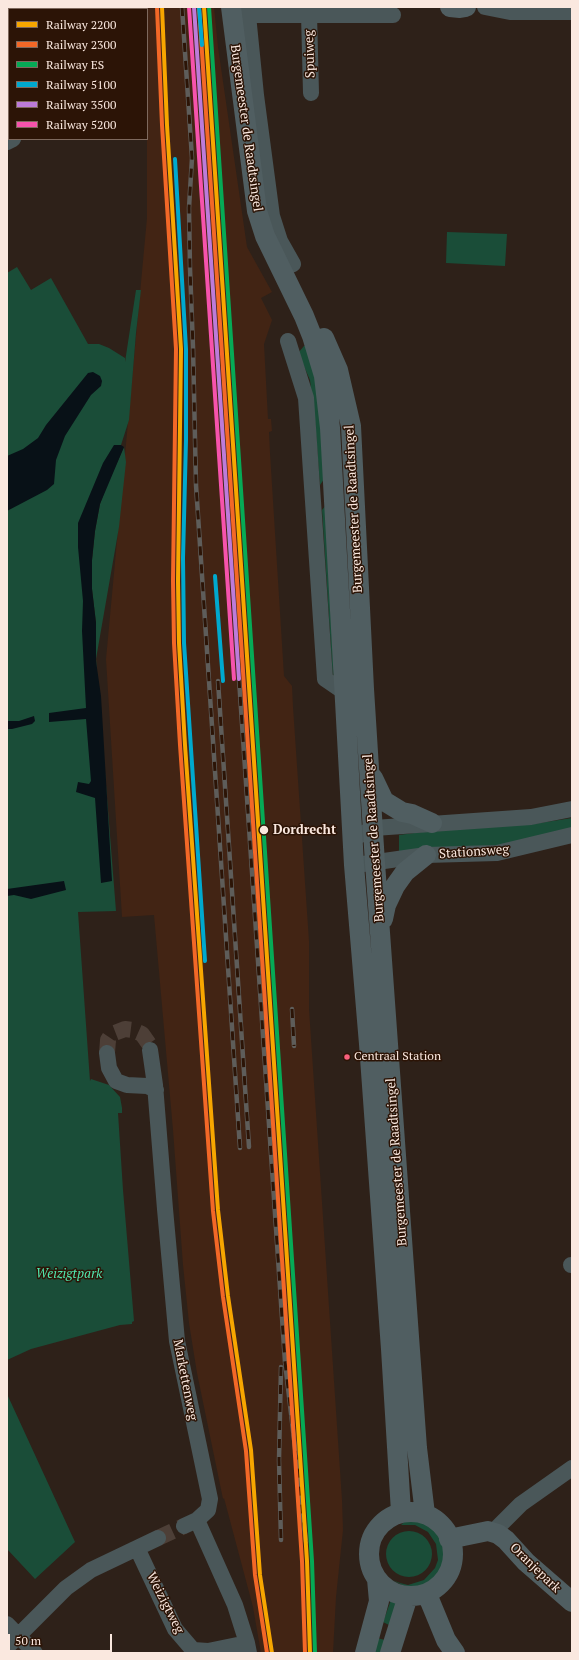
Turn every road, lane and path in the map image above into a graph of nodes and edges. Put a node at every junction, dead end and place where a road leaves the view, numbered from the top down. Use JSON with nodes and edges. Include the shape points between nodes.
{"nodes":[{"id":1,"x":450,"y":7,"type":"edge"},
{"id":2,"x":466,"y":7,"type":"edge"},
{"id":3,"x":485,"y":7,"type":"edge"},
{"id":4,"x":237,"y":12,"type":"edge"},
{"id":5,"x":572,"y":12,"type":"edge"},
{"id":6,"x":309,"y":14,"type":"junction"},
{"id":7,"x":393,"y":15,"type":"dead end"},
{"id":8,"x":311,"y":93,"type":"dead end"},
{"id":9,"x":317,"y":334,"type":"junction"},
{"id":10,"x":364,"y":689,"type":"junction"},
{"id":11,"x":344,"y":692,"type":"junction"},
{"id":12,"x":369,"y":765,"type":"junction"},
{"id":13,"x":572,"y":809,"type":"edge"},
{"id":14,"x":432,"y":823,"type":"junction"},
{"id":15,"x":374,"y":828,"type":"junction"},
{"id":16,"x":572,"y":835,"type":"edge"},
{"id":17,"x":352,"y":839,"type":"junction"},
{"id":18,"x":426,"y":855,"type":"junction"},
{"id":19,"x":375,"y":863,"type":"junction"},
{"id":20,"x":354,"y":865,"type":"junction"},
{"id":21,"x":380,"y":931,"type":"junction"},
{"id":22,"x":150,"y":1050,"type":"tunnel mouth"},
{"id":23,"x":107,"y":1053,"type":"tunnel mouth"},
{"id":24,"x":156,"y":1090,"type":"junction"},
{"id":25,"x":572,"y":1468,"type":"edge"},
{"id":26,"x":401,"y":1512,"type":"junction"},
{"id":27,"x":425,"y":1514,"type":"junction"},
{"id":28,"x":498,"y":1534,"type":"junction"},
{"id":29,"x":158,"y":1538,"type":"tunnel mouth"},
{"id":30,"x":449,"y":1539,"type":"junction"},
{"id":31,"x":137,"y":1548,"type":"junction"},
{"id":32,"x":377,"y":1578,"type":"junction"},
{"id":33,"x":418,"y":1595,"type":"junction"},
{"id":34,"x":572,"y":1602,"type":"edge"},
{"id":35,"x":7,"y":1624,"type":"edge"},
{"id":36,"x":13,"y":1644,"type":"edge"},
{"id":37,"x":248,"y":1648,"type":"edge"},
{"id":38,"x":35,"y":1653,"type":"edge"},
{"id":39,"x":365,"y":1653,"type":"edge"},
{"id":40,"x":390,"y":1653,"type":"edge"},
{"id":41,"x":455,"y":1653,"type":"edge"}],
"edges":[{"from":1,"to":2,"type":"main road"},
{"from":3,"to":5,"type":"street","via":[[510,12]]},
{"from":4,"to":6,"type":"street","name":"Spuiweg"},
{"from":4,"to":9,"type":"main road","name":"Burgemeester de Raadtsingel","via":[[257,211],[265,236],[287,266],[304,316]]},
{"from":6,"to":7,"type":"street","name":"Spuiweg"},
{"from":6,"to":8,"type":"street","name":"Spuiweg"},
{"from":9,"to":10,"type":"main road","name":"Burgemeester de Raadtsingel","via":[[338,370],[351,426]]},
{"from":9,"to":11,"type":"main road","name":"Burgemeester de Raadtsingel","via":[[330,428]]},
{"from":9,"to":11,"type":"street","via":[[289,345],[306,398],[326,679]]},
{"from":10,"to":11,"type":"street"},
{"from":10,"to":12,"type":"main road","name":"Burgemeester de Raadtsingel"},
{"from":11,"to":17,"type":"main road","name":"Burgemeester de Raadtsingel"},
{"from":12,"to":14,"type":"main road","via":[[372,779],[384,800],[402,812]]},
{"from":12,"to":15,"type":"main road","name":"Burgemeester de Raadtsingel"},
{"from":13,"to":14,"type":"street","via":[[531,817]]},
{"from":14,"to":15,"type":"street"},
{"from":15,"to":17,"type":"street"},
{"from":15,"to":19,"type":"main road","name":"Burgemeester de Raadtsingel"},
{"from":16,"to":18,"type":"street","name":"Stationsweg","via":[[498,853]]},
{"from":17,"to":20,"type":"main road","name":"Burgemeester de Raadtsingel"},
{"from":18,"to":19,"type":"street","name":"Stationsweg"},
{"from":18,"to":21,"type":"main road","via":[[405,872],[396,886],[386,906]]},
{"from":19,"to":20,"type":"street","name":"Stationsweg"},
{"from":19,"to":21,"type":"main road","name":"Burgemeester de Raadtsingel"},
{"from":20,"to":26,"type":"main road","name":"Burgemeester de Raadtsingel"},
{"from":21,"to":27,"type":"main road","name":"Burgemeester de Raadtsingel","via":[[417,1448]]},
{"from":22,"to":24,"type":"street","name":"Markettenweg"},
{"from":23,"to":24,"type":"street","via":[[109,1068],[116,1081]]},
{"from":24,"to":37,"type":"street","name":"Markettenweg","via":[[177,1341],[210,1499],[208,1510],[190,1523],[235,1605]]},
{"from":25,"to":28,"type":"street","via":[[521,1504],[498,1527]]},
{"from":26,"to":27,"type":"main road"},
{"from":26,"to":32,"type":"main road","via":[[382,1524],[371,1541],[369,1560]]},
{"from":27,"to":30,"type":"main road","via":[[440,1524]]},
{"from":28,"to":30,"type":"main road","via":[[488,1531]]},
{"from":28,"to":34,"type":"main road","name":"Oranjepark"},
{"from":29,"to":31,"type":"street"},
{"from":30,"to":33,"type":"main road","via":[[453,1553],[451,1568],[440,1586]]},
{"from":31,"to":36,"type":"street","via":[[91,1570],[66,1588]]},
{"from":31,"to":37,"type":"street","name":"Weizigtweg","via":[[179,1635],[193,1650]]},
{"from":32,"to":33,"type":"main road","via":[[394,1592]]},
{"from":32,"to":39,"type":"main road","via":[[379,1601]]},
{"from":33,"to":40,"type":"main road"},
{"from":33,"to":41,"type":"main road"},
{"from":35,"to":36,"type":"street"},
{"from":36,"to":38,"type":"street"}]}
